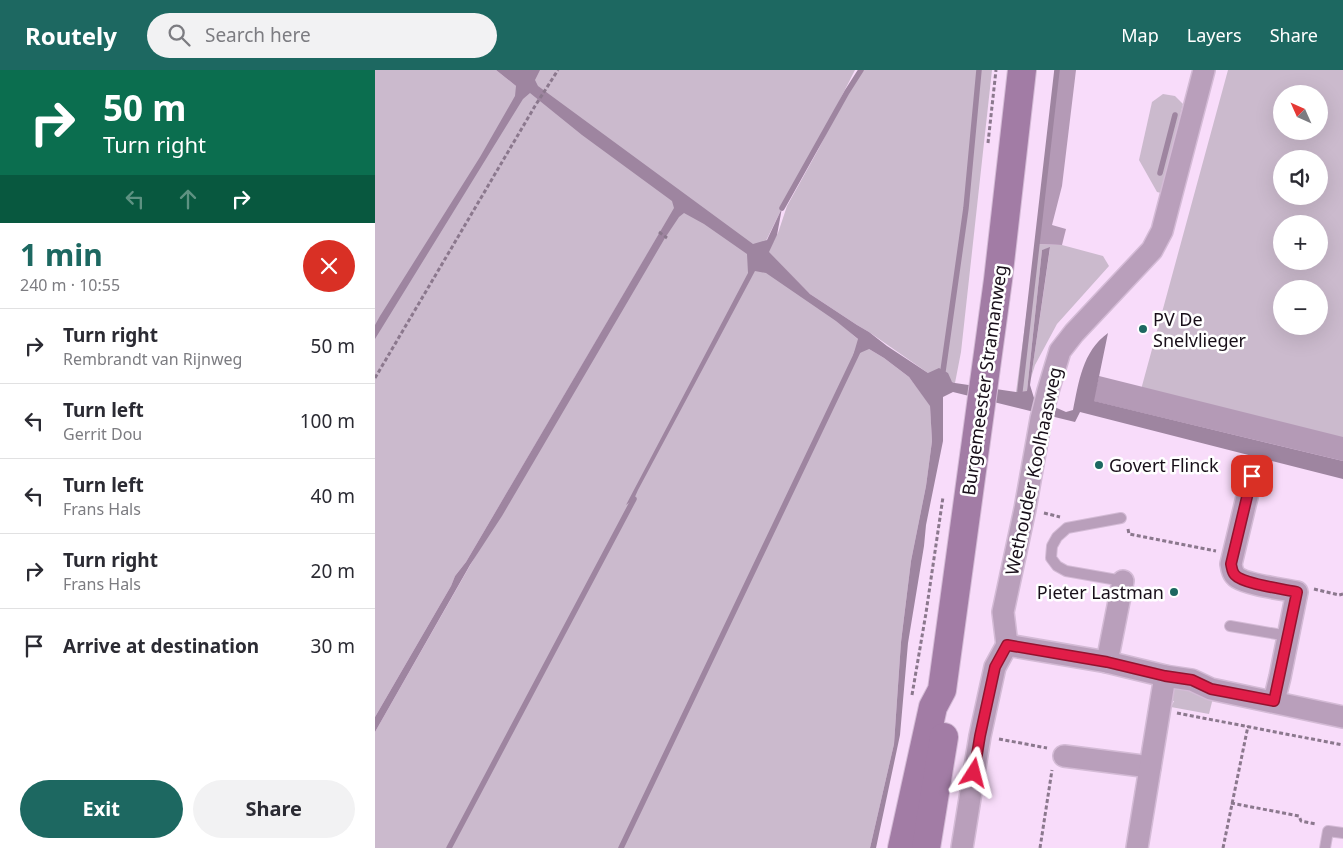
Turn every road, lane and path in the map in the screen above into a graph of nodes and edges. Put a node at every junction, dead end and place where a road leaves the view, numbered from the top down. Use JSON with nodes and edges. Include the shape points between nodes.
{"nodes":[{"id":1,"x":558,"y":70,"type":"edge"},
{"id":2,"x":1021,"y":70,"type":"edge"},
{"id":3,"x":1204,"y":70,"type":"edge"},
{"id":4,"x":659,"y":232,"type":"dead end"},
{"id":5,"x":667,"y":238,"type":"dead end"},
{"id":6,"x":375,"y":378,"type":"edge"},
{"id":7,"x":1252,"y":476,"type":"dead end"},
{"id":8,"x":944,"y":488,"type":"dead end"},
{"id":9,"x":1121,"y":518,"type":"dead end"},
{"id":10,"x":1123,"y":581,"type":"joint"},
{"id":11,"x":1297,"y":592,"type":"junction"},
{"id":12,"x":1343,"y":594,"type":"edge"},
{"id":13,"x":1230,"y":626,"type":"dead end"},
{"id":14,"x":1288,"y":636,"type":"junction"},
{"id":15,"x":1007,"y":645,"type":"junction"},
{"id":16,"x":1107,"y":662,"type":"junction"},
{"id":17,"x":1165,"y":676,"type":"junction"},
{"id":18,"x":942,"y":690,"type":"junction"},
{"id":19,"x":911,"y":698,"type":"dead end"},
{"id":20,"x":1274,"y":701,"type":"junction"},
{"id":21,"x":1160,"y":709,"type":"junction"},
{"id":22,"x":1343,"y":717,"type":"edge"},
{"id":23,"x":1248,"y":726,"type":"junction"},
{"id":24,"x":980,"y":736,"type":"junction"},
{"id":25,"x":1343,"y":746,"type":"edge"},
{"id":26,"x":1057,"y":756,"type":"junction"},
{"id":27,"x":1151,"y":767,"type":"junction"},
{"id":28,"x":1231,"y":803,"type":"junction"},
{"id":29,"x":1327,"y":831,"type":"junction"},
{"id":30,"x":1343,"y":833,"type":"edge"},
{"id":31,"x":903,"y":848,"type":"edge"},
{"id":32,"x":926,"y":848,"type":"edge"},
{"id":33,"x":962,"y":848,"type":"edge"},
{"id":34,"x":1040,"y":848,"type":"edge"},
{"id":35,"x":1137,"y":848,"type":"edge"},
{"id":36,"x":1223,"y":848,"type":"edge"},
{"id":37,"x":1325,"y":848,"type":"edge"}],
"edges":[{"from":1,"to":6,"type":"path"},
{"from":2,"to":18,"type":"main road","name":"Burgemeester Stramanweg","via":[[998,280]]},
{"from":3,"to":15,"type":"street","name":"Wethouder Koolhaasweg","via":[[1162,231],[1152,250],[1073,333],[1061,351],[1041,418],[1003,612]]},
{"from":4,"to":5,"type":"path"},
{"from":7,"to":11,"type":"street","via":[[1231,564],[1233,572],[1248,582]]},
{"from":8,"to":19,"type":"path"},
{"from":9,"to":10,"type":"lane","via":[[1067,528],[1052,546],[1051,558],[1066,570]]},
{"from":10,"to":16,"type":"street"},
{"from":11,"to":12,"type":"path","via":[[1305,587]]},
{"from":11,"to":14,"type":"street"},
{"from":13,"to":14,"type":"lane"},
{"from":14,"to":20,"type":"street"},
{"from":15,"to":16,"type":"street"},
{"from":15,"to":24,"type":"street","via":[[995,667]]},
{"from":16,"to":17,"type":"street"},
{"from":17,"to":20,"type":"street"},
{"from":17,"to":21,"type":"street"},
{"from":18,"to":31,"type":"main road","name":"Burgemeester Stramanweg","via":[[933,707]]},
{"from":18,"to":32,"type":"main road","name":"Burgemeester Stramanweg","via":[[949,707]]},
{"from":20,"to":22,"type":"street"},
{"from":21,"to":23,"type":"path"},
{"from":21,"to":27,"type":"street"},
{"from":23,"to":25,"type":"path"},
{"from":23,"to":28,"type":"path"},
{"from":24,"to":26,"type":"path"},
{"from":24,"to":33,"type":"street"},
{"from":26,"to":27,"type":"street"},
{"from":26,"to":34,"type":"path"},
{"from":27,"to":35,"type":"street"},
{"from":28,"to":29,"type":"path","via":[[1299,816],[1301,822],[1321,825]]},
{"from":28,"to":36,"type":"path"},
{"from":29,"to":30,"type":"lane"},
{"from":29,"to":37,"type":"lane"}]}
